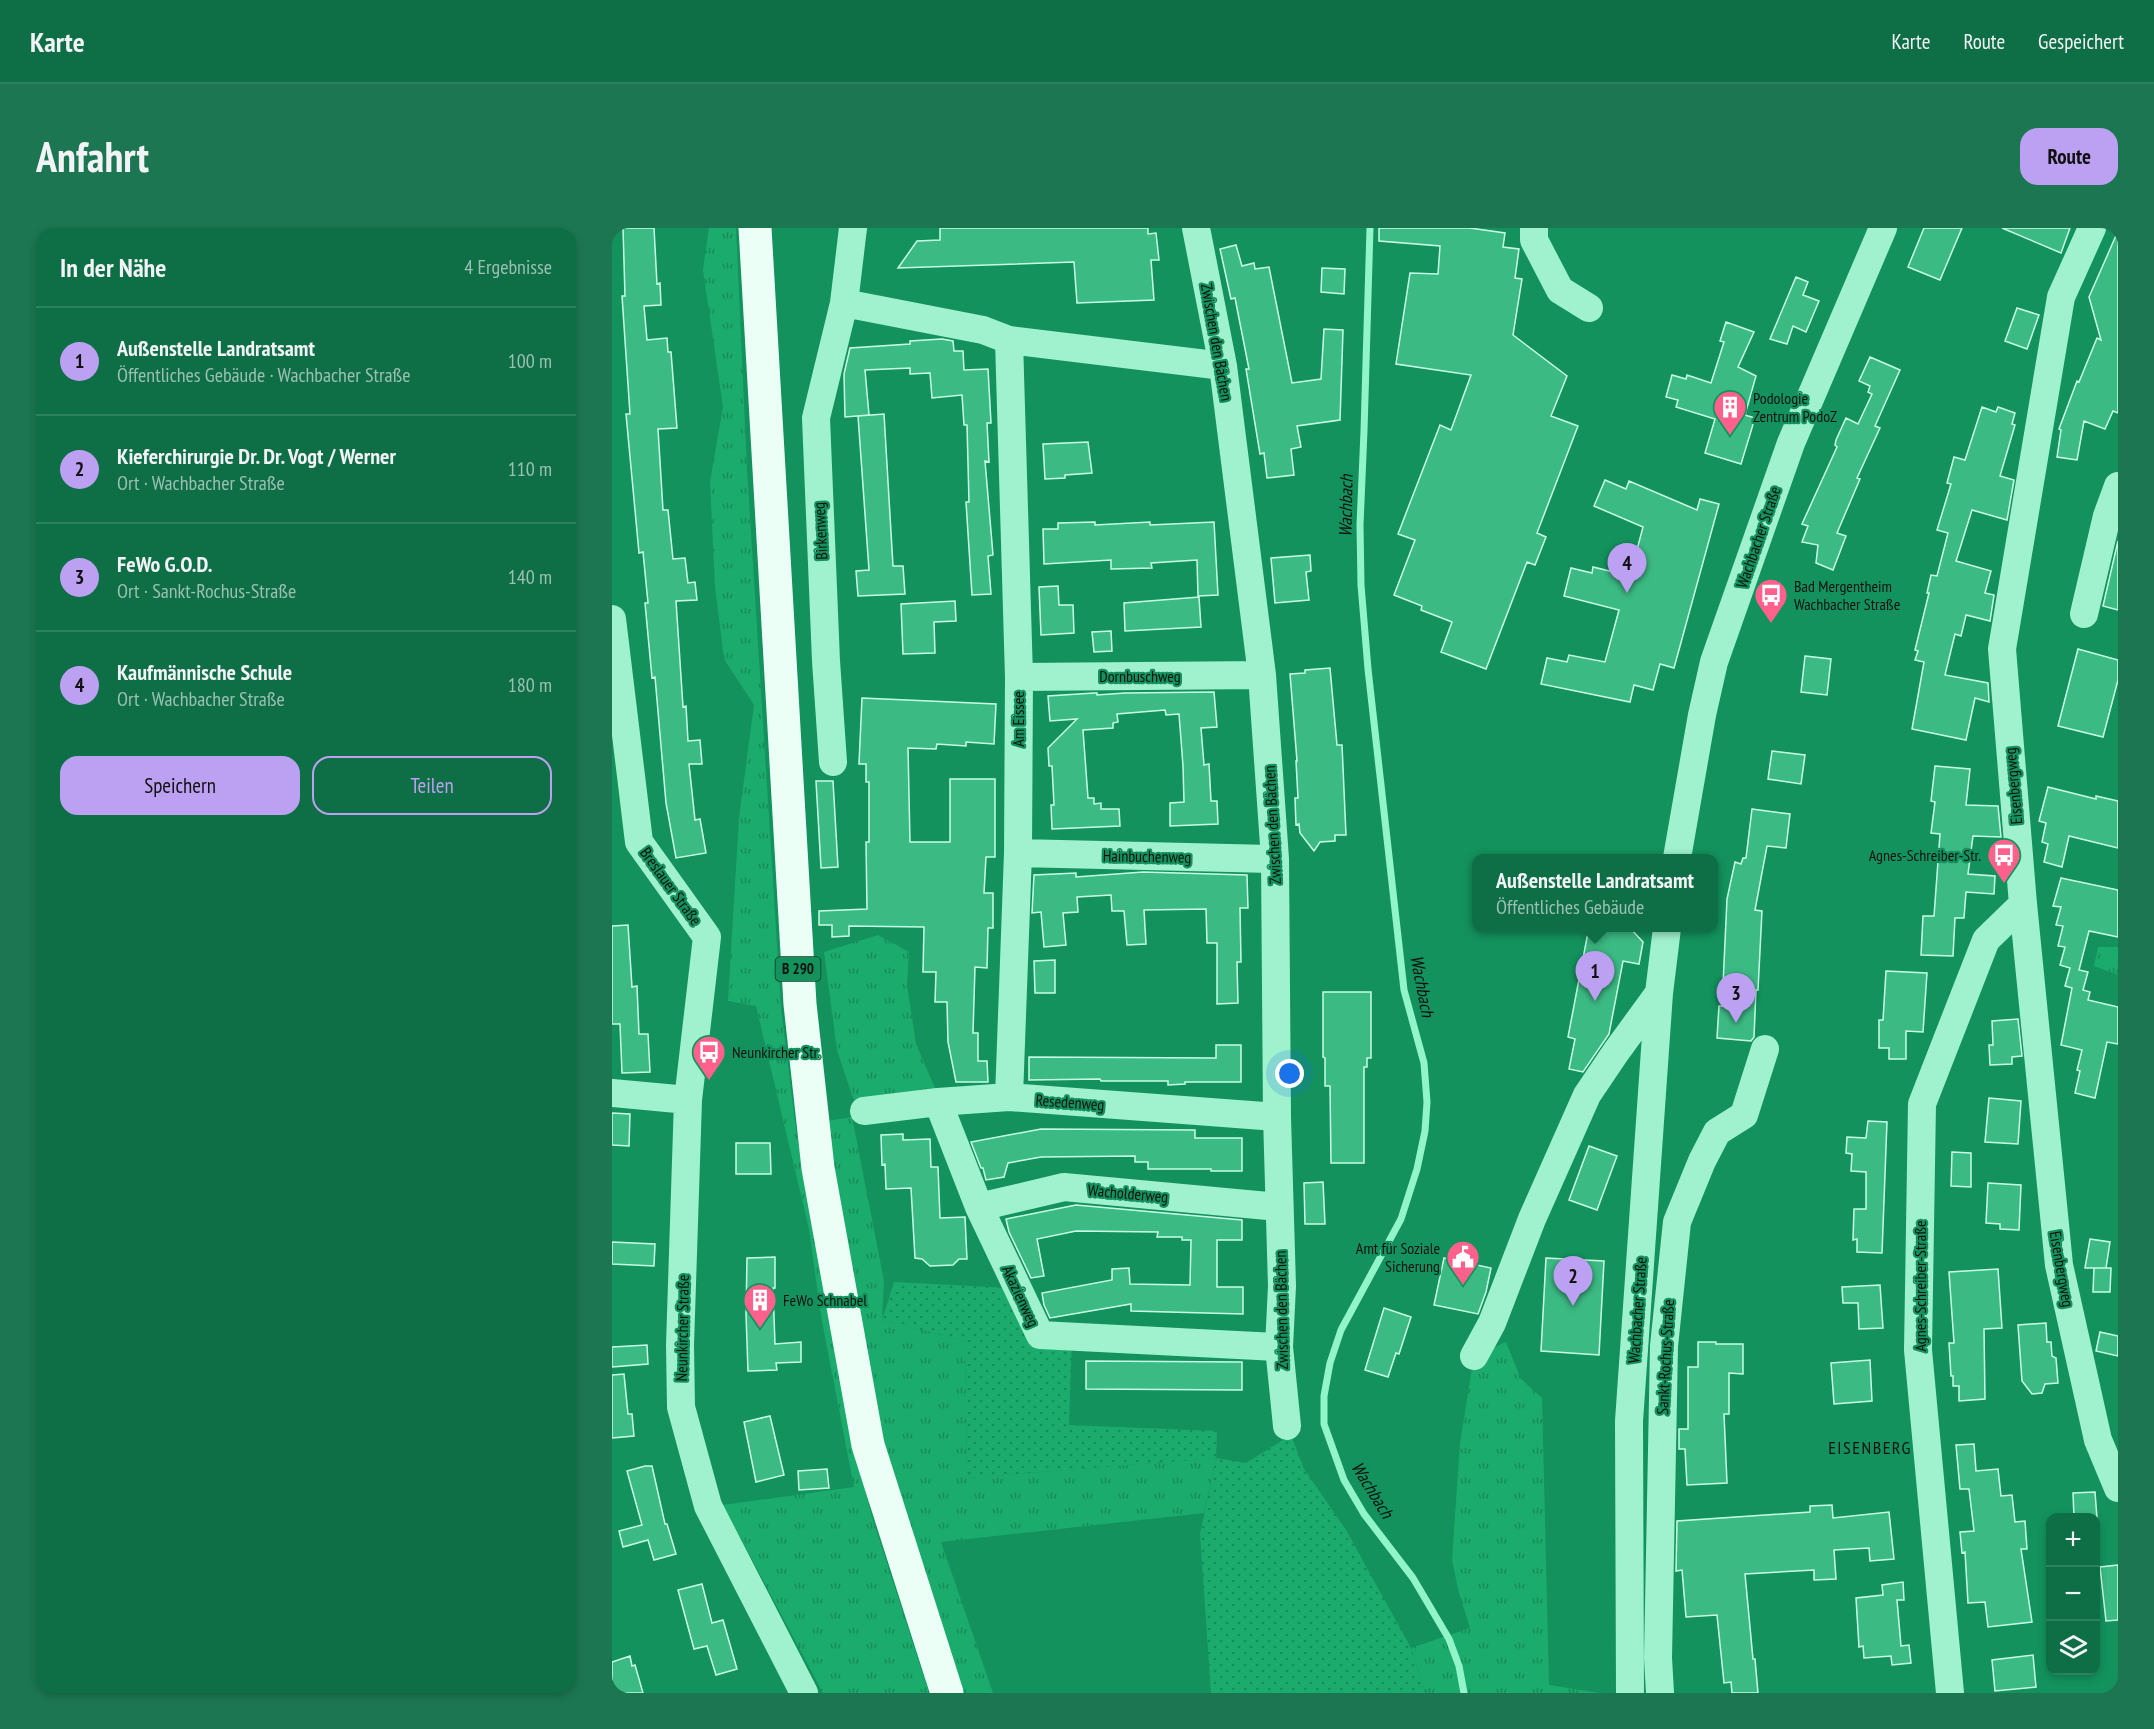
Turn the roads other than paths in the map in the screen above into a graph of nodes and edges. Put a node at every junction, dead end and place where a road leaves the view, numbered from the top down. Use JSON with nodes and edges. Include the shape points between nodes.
{"nodes":[{"id":1,"x":755,"y":228,"type":"edge"},
{"id":2,"x":853,"y":228,"type":"edge"},
{"id":3,"x":1196,"y":228,"type":"edge"},
{"id":4,"x":1533,"y":228,"type":"edge"},
{"id":5,"x":1883,"y":228,"type":"edge"},
{"id":6,"x":2092,"y":228,"type":"edge"},
{"id":7,"x":844,"y":303,"type":"junction"},
{"id":8,"x":1589,"y":308,"type":"dead end"},
{"id":9,"x":1009,"y":340,"type":"junction"},
{"id":10,"x":1223,"y":366,"type":"junction"},
{"id":11,"x":2118,"y":486,"type":"edge"},
{"id":12,"x":2084,"y":614,"type":"dead end"},
{"id":13,"x":612,"y":619,"type":"edge"},
{"id":14,"x":1262,"y":675,"type":"junction"},
{"id":15,"x":1018,"y":677,"type":"junction"},
{"id":16,"x":833,"y":762,"type":"dead end"},
{"id":17,"x":1018,"y":853,"type":"junction"},
{"id":18,"x":1678,"y":854,"type":"edge"},
{"id":19,"x":1275,"y":859,"type":"junction"},
{"id":20,"x":2023,"y":904,"type":"junction"},
{"id":21,"x":1666,"y":932,"type":"edge"},
{"id":22,"x":707,"y":937,"type":"joint"},
{"id":23,"x":1659,"y":993,"type":"junction"},
{"id":24,"x":1765,"y":1049,"type":"dead end"},
{"id":25,"x":612,"y":1093,"type":"edge"},
{"id":26,"x":1009,"y":1097,"type":"junction"},
{"id":27,"x":688,"y":1100,"type":"junction"},
{"id":28,"x":938,"y":1101,"type":"junction"},
{"id":29,"x":864,"y":1111,"type":"dead end"},
{"id":30,"x":1277,"y":1117,"type":"junction"},
{"id":31,"x":979,"y":1207,"type":"junction"},
{"id":32,"x":1279,"y":1208,"type":"junction"},
{"id":33,"x":1279,"y":1347,"type":"junction"},
{"id":34,"x":1474,"y":1356,"type":"dead end"},
{"id":35,"x":1287,"y":1426,"type":"dead end"},
{"id":36,"x":2118,"y":1488,"type":"edge"},
{"id":37,"x":804,"y":1693,"type":"edge"},
{"id":38,"x":947,"y":1693,"type":"edge"},
{"id":39,"x":1630,"y":1693,"type":"edge"},
{"id":40,"x":1660,"y":1693,"type":"edge"},
{"id":41,"x":1950,"y":1693,"type":"edge"}],
"edges":[{"from":1,"to":38,"type":"main road","number":"B 290","via":[[800,1004],[818,1168],[868,1445]]},
{"from":2,"to":7,"type":"street","name":"Birkenweg"},
{"from":3,"to":10,"type":"street","name":"Zwischen den Bächen"},
{"from":4,"to":8,"type":"street","via":[[1534,240],[1560,290]]},
{"from":5,"to":18,"type":"street","name":"Wachbacher Straße","via":[[1791,443],[1714,662]]},
{"from":6,"to":20,"type":"street","name":"Eisenbergweg","via":[[2061,297],[2002,649]]},
{"from":7,"to":9,"type":"street","via":[[983,330]]},
{"from":7,"to":16,"type":"street","name":"Birkenweg","via":[[816,418]]},
{"from":9,"to":10,"type":"street"},
{"from":9,"to":15,"type":"street","name":"Am Eissee"},
{"from":10,"to":14,"type":"street","name":"Zwischen den Bächen"},
{"from":11,"to":12,"type":"street"},
{"from":13,"to":22,"type":"street","name":"Breslauer Straße","via":[[639,842]]},
{"from":14,"to":15,"type":"street","name":"Dornbuschweg"},
{"from":14,"to":19,"type":"street","name":"Zwischen den Bächen"},
{"from":15,"to":17,"type":"street","name":"Am Eissee"},
{"from":17,"to":19,"type":"street","name":"Hainbuchenweg"},
{"from":17,"to":26,"type":"street","name":"Am Eissee"},
{"from":19,"to":30,"type":"street","name":"Zwischen den Bächen"},
{"from":20,"to":36,"type":"street","name":"Eisenbergweg","via":[[2059,1265],[2098,1440]]},
{"from":20,"to":41,"type":"street","name":"Agnes-Schreiber-Straße","via":[[1986,940],[1922,1104],[1918,1350]]},
{"from":21,"to":23,"type":"street","name":"Wachbacher Straße"},
{"from":22,"to":27,"type":"street","name":"Neunkircher Straße"},
{"from":23,"to":34,"type":"street","via":[[1587,1095],[1532,1219],[1492,1323]]},
{"from":23,"to":39,"type":"street","name":"Wachbacher Straße","via":[[1629,1421]]},
{"from":24,"to":40,"type":"street","name":"Sankt-Rochus-Straße","via":[[1744,1115],[1718,1132],[1677,1222],[1664,1346]]},
{"from":25,"to":27,"type":"street"},
{"from":26,"to":28,"type":"street","name":"Resedenweg"},
{"from":26,"to":30,"type":"street","name":"Resedenweg"},
{"from":27,"to":37,"type":"street","name":"Neunkircher Straße","via":[[681,1407],[708,1506]]},
{"from":28,"to":29,"type":"street","name":"Resedenweg"},
{"from":28,"to":31,"type":"street","name":"Akazienweg"},
{"from":30,"to":32,"type":"street","name":"Zwischen den Bächen"},
{"from":31,"to":32,"type":"street","name":"Wacholderweg","via":[[1064,1187]]},
{"from":31,"to":33,"type":"street","name":"Akazienweg","via":[[1040,1335]]},
{"from":32,"to":33,"type":"street","name":"Zwischen den Bächen"},
{"from":33,"to":35,"type":"street","name":"Zwischen den Bächen"}]}
